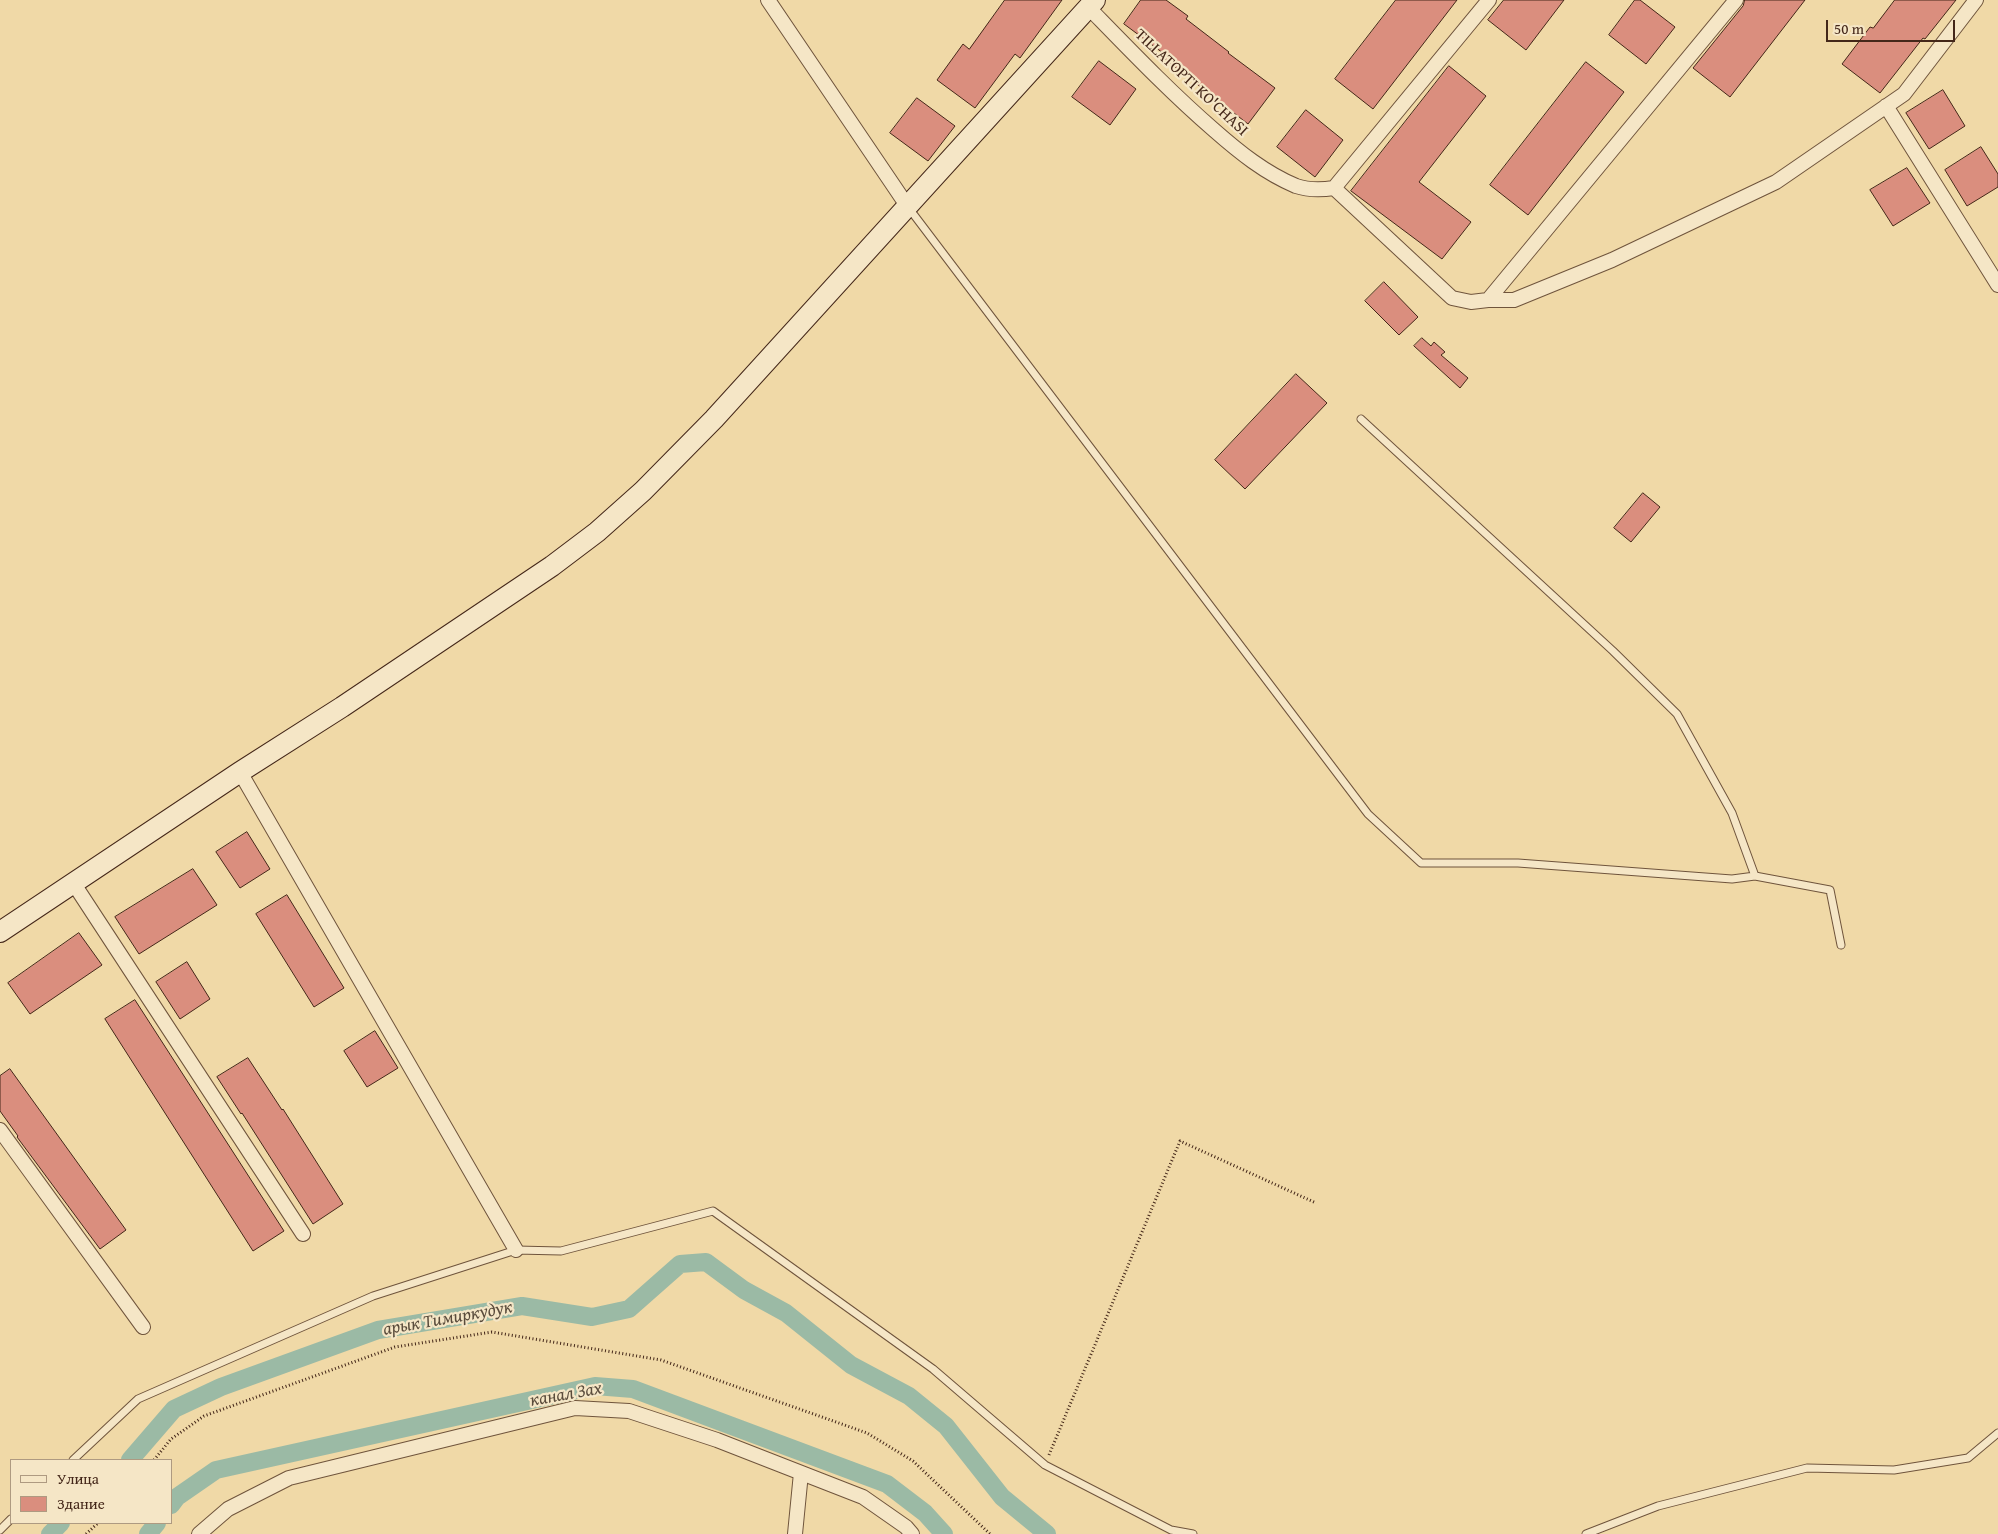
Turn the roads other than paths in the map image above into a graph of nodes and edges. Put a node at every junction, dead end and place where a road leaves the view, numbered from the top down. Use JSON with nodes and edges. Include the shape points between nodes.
{"nodes":[{"id":1,"x":768,"y":0,"type":"edge"},
{"id":2,"x":1489,"y":0,"type":"edge"},
{"id":3,"x":1736,"y":0,"type":"edge"},
{"id":4,"x":1976,"y":0,"type":"edge"},
{"id":5,"x":1091,"y":4,"type":"edge"},
{"id":6,"x":1886,"y":106,"type":"junction"},
{"id":7,"x":1334,"y":188,"type":"junction"},
{"id":8,"x":908,"y":207,"type":"junction"},
{"id":9,"x":1998,"y":285,"type":"edge"},
{"id":10,"x":1488,"y":300,"type":"junction"},
{"id":11,"x":1361,"y":419,"type":"dead end"},
{"id":12,"x":240,"y":772,"type":"junction"},
{"id":13,"x":1755,"y":876,"type":"junction"},
{"id":14,"x":74,"y":884,"type":"junction"},
{"id":15,"x":0,"y":932,"type":"edge"},
{"id":16,"x":1840,"y":945,"type":"dead end"},
{"id":17,"x":0,"y":1130,"type":"edge"},
{"id":18,"x":303,"y":1234,"type":"dead end"},
{"id":19,"x":516,"y":1250,"type":"junction"},
{"id":20,"x":143,"y":1327,"type":"dead end"},
{"id":21,"x":1998,"y":1432,"type":"edge"},
{"id":22,"x":74,"y":1459,"type":"edge"},
{"id":23,"x":801,"y":1473,"type":"junction"},
{"id":24,"x":10,"y":1520,"type":"edge"},
{"id":25,"x":0,"y":1530,"type":"edge"},
{"id":26,"x":199,"y":1534,"type":"edge"},
{"id":27,"x":795,"y":1534,"type":"edge"},
{"id":28,"x":912,"y":1534,"type":"edge"},
{"id":29,"x":1193,"y":1534,"type":"edge"},
{"id":30,"x":1586,"y":1534,"type":"edge"}],
"edges":[{"from":1,"to":8,"type":"street"},
{"from":2,"to":7,"type":"street"},
{"from":3,"to":10,"type":"street"},
{"from":4,"to":6,"type":"street","via":[[1904,94]]},
{"from":5,"to":7,"type":"street","name":"TILLATOPTI KO'CHASI","via":[[1186,106],[1241,154],[1298,186],[1317,190]]},
{"from":5,"to":8,"type":"main road"},
{"from":6,"to":9,"type":"street"},
{"from":6,"to":10,"type":"street","via":[[1776,182],[1603,264],[1514,300]]},
{"from":7,"to":10,"type":"street","via":[[1452,298],[1471,302]]},
{"from":8,"to":12,"type":"main road","via":[[678,457],[598,532],[342,707]]},
{"from":8,"to":13,"type":"lane","via":[[1368,814],[1420,863],[1518,863],[1732,880]]},
{"from":11,"to":13,"type":"lane","via":[[1677,714],[1732,813]]},
{"from":12,"to":14,"type":"main road"},
{"from":12,"to":19,"type":"street"},
{"from":13,"to":16,"type":"lane","via":[[1830,890]]},
{"from":14,"to":15,"type":"main road"},
{"from":14,"to":18,"type":"street"},
{"from":17,"to":20,"type":"street"},
{"from":19,"to":22,"type":"lane","via":[[373,1296],[138,1399]]},
{"from":19,"to":29,"type":"lane","via":[[561,1251],[713,1211],[933,1369],[1045,1465],[1171,1530]]},
{"from":21,"to":30,"type":"lane","via":[[1968,1458],[1894,1470],[1807,1468],[1658,1506]]},
{"from":23,"to":26,"type":"street","via":[[717,1440],[629,1411],[575,1408],[288,1478],[228,1508]]},
{"from":23,"to":27,"type":"street"},
{"from":23,"to":28,"type":"street","via":[[863,1497]]},
{"from":24,"to":25,"type":"lane"}]}
